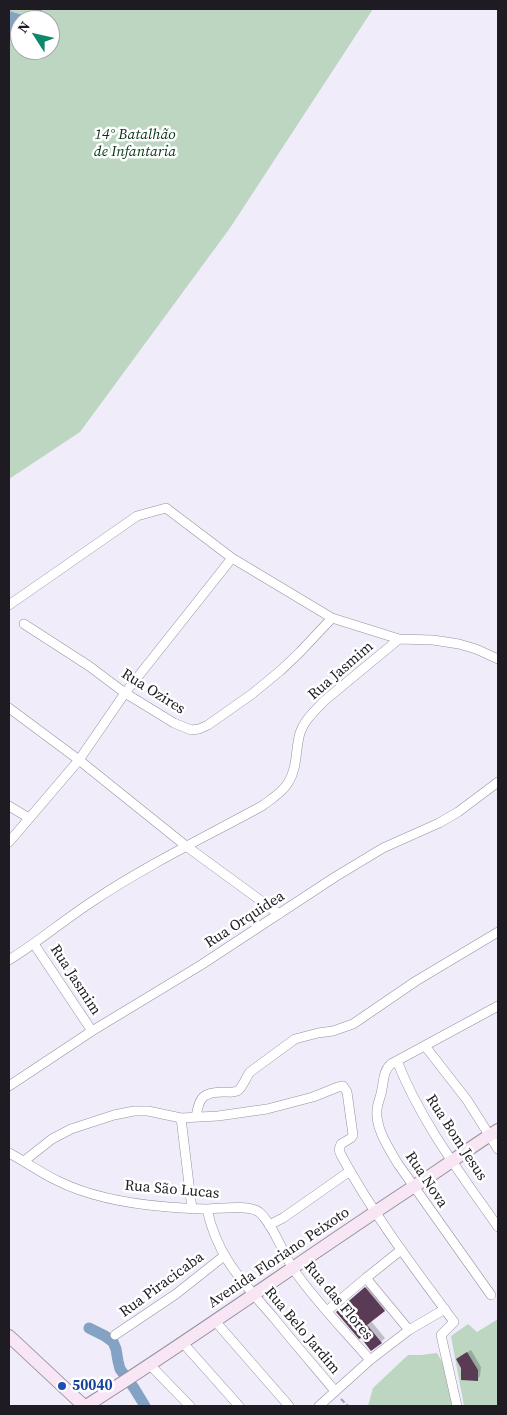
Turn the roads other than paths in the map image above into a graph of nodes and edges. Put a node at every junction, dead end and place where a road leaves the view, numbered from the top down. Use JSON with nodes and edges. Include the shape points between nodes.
{"nodes":[{"id":1,"x":232,"y":558,"type":"junction"},
{"id":2,"x":9,"y":605,"type":"edge"},
{"id":3,"x":332,"y":618,"type":"junction"},
{"id":4,"x":24,"y":624,"type":"dead end"},
{"id":5,"x":399,"y":639,"type":"junction"},
{"id":6,"x":498,"y":659,"type":"edge"},
{"id":7,"x":126,"y":693,"type":"junction"},
{"id":8,"x":9,"y":708,"type":"edge"},
{"id":9,"x":79,"y":760,"type":"junction"},
{"id":10,"x":498,"y":782,"type":"edge"},
{"id":11,"x":9,"y":806,"type":"edge"},
{"id":12,"x":29,"y":818,"type":"junction"},
{"id":13,"x":9,"y":842,"type":"edge"},
{"id":14,"x":186,"y":846,"type":"junction"},
{"id":15,"x":279,"y":914,"type":"junction"},
{"id":16,"x":498,"y":932,"type":"edge"},
{"id":17,"x":34,"y":944,"type":"junction"},
{"id":18,"x":9,"y":960,"type":"edge"},
{"id":19,"x":498,"y":1010,"type":"edge"},
{"id":20,"x":92,"y":1031,"type":"junction"},
{"id":21,"x":424,"y":1046,"type":"junction"},
{"id":22,"x":397,"y":1061,"type":"junction"},
{"id":23,"x":9,"y":1086,"type":"edge"},
{"id":24,"x":196,"y":1117,"type":"junction"},
{"id":25,"x":181,"y":1118,"type":"junction"},
{"id":26,"x":494,"y":1133,"type":"edge"},
{"id":27,"x":498,"y":1149,"type":"edge"},
{"id":28,"x":9,"y":1154,"type":"edge"},
{"id":29,"x":24,"y":1161,"type":"junction"},
{"id":30,"x":452,"y":1161,"type":"junction"},
{"id":31,"x":350,"y":1171,"type":"junction"},
{"id":32,"x":414,"y":1187,"type":"junction"},
{"id":33,"x":192,"y":1209,"type":"junction"},
{"id":34,"x":206,"y":1209,"type":"junction"},
{"id":35,"x":254,"y":1209,"type":"joint"},
{"id":36,"x":375,"y":1211,"type":"junction"},
{"id":37,"x":269,"y":1226,"type":"junction"},
{"id":38,"x":498,"y":1227,"type":"edge"},
{"id":39,"x":401,"y":1250,"type":"junction"},
{"id":40,"x":224,"y":1256,"type":"junction"},
{"id":41,"x":293,"y":1269,"type":"junction"},
{"id":42,"x":366,"y":1278,"type":"junction"},
{"id":43,"x":254,"y":1295,"type":"junction"},
{"id":44,"x":491,"y":1296,"type":"dead end"},
{"id":45,"x":445,"y":1309,"type":"junction"},
{"id":46,"x":327,"y":1311,"type":"junction"},
{"id":47,"x":215,"y":1321,"type":"junction"},
{"id":48,"x":409,"y":1330,"type":"junction"},
{"id":49,"x":115,"y":1335,"type":"dead end"},
{"id":50,"x":9,"y":1336,"type":"edge"},
{"id":51,"x":182,"y":1343,"type":"junction"},
{"id":52,"x":370,"y":1360,"type":"junction"},
{"id":53,"x":150,"y":1366,"type":"junction"},
{"id":54,"x":335,"y":1392,"type":"junction"},
{"id":55,"x":85,"y":1406,"type":"edge"},
{"id":56,"x":190,"y":1406,"type":"edge"},
{"id":57,"x":240,"y":1406,"type":"edge"},
{"id":58,"x":289,"y":1406,"type":"edge"},
{"id":59,"x":319,"y":1406,"type":"edge"},
{"id":60,"x":456,"y":1406,"type":"edge"}],
"edges":[{"from":1,"to":2,"type":"street","via":[[166,508],[137,516]]},
{"from":1,"to":3,"type":"street"},
{"from":1,"to":7,"type":"street"},
{"from":3,"to":5,"type":"street"},
{"from":3,"to":7,"type":"street","name":"Rua Ozires","via":[[280,671],[221,717],[199,729],[191,730],[174,723]]},
{"from":4,"to":7,"type":"street","name":"Rua Ozires"},
{"from":5,"to":6,"type":"street","via":[[459,644]]},
{"from":5,"to":14,"type":"street","name":"Rua Jasmim","via":[[324,701],[305,723],[300,732],[294,769],[283,790],[262,806]]},
{"from":7,"to":9,"type":"street"},
{"from":8,"to":9,"type":"street"},
{"from":9,"to":12,"type":"street"},
{"from":9,"to":14,"type":"street"},
{"from":10,"to":15,"type":"street","name":"Rua Orquidea","via":[[458,812],[383,848]]},
{"from":11,"to":12,"type":"street"},
{"from":12,"to":13,"type":"street"},
{"from":14,"to":15,"type":"street"},
{"from":14,"to":17,"type":"street","name":"Rua Jasmim","via":[[93,901]]},
{"from":15,"to":20,"type":"street","name":"Rua Orquidea"},
{"from":16,"to":24,"type":"street","via":[[352,1024],[295,1039],[250,1072],[240,1089],[206,1094],[199,1102]]},
{"from":17,"to":18,"type":"street","name":"Rua Jasmim"},
{"from":17,"to":20,"type":"street","name":"Rua Jasmim"},
{"from":19,"to":21,"type":"street"},
{"from":20,"to":23,"type":"street","name":"Rua Orquidea"},
{"from":21,"to":22,"type":"street"},
{"from":21,"to":26,"type":"street"},
{"from":22,"to":30,"type":"street","name":"Rua Bom Jesus","via":[[416,1103]]},
{"from":22,"to":32,"type":"street","name":"Rua Nova","via":[[388,1066],[384,1075],[377,1117],[386,1144]]},
{"from":24,"to":25,"type":"street"},
{"from":24,"to":31,"type":"street","via":[[267,1109],[343,1086],[347,1092],[353,1132],[339,1147]]},
{"from":25,"to":29,"type":"street","via":[[148,1111],[114,1114],[71,1129]]},
{"from":25,"to":33,"type":"street"},
{"from":26,"to":27,"type":"street"},
{"from":26,"to":30,"type":"street","name":"Avenida Floriano Peixoto"},
{"from":28,"to":29,"type":"street","name":"Rua São Lucas"},
{"from":29,"to":33,"type":"street","name":"Rua São Lucas","via":[[78,1190],[128,1202]]},
{"from":30,"to":32,"type":"street","name":"Avenida Floriano Peixoto"},
{"from":30,"to":38,"type":"street","name":"Rua Bom Jesus"},
{"from":31,"to":36,"type":"street"},
{"from":31,"to":37,"type":"street"},
{"from":32,"to":36,"type":"street","name":"Avenida Floriano Peixoto"},
{"from":32,"to":44,"type":"street","name":"Rua Nova"},
{"from":33,"to":34,"type":"street","name":"Rua São Lucas"},
{"from":34,"to":35,"type":"street","name":"Rua São Lucas"},
{"from":34,"to":40,"type":"street","name":"Rua Belo Jardim"},
{"from":35,"to":37,"type":"street","name":"Rua das Flores"},
{"from":36,"to":39,"type":"street"},
{"from":36,"to":41,"type":"street","name":"Avenida Floriano Peixoto"},
{"from":37,"to":41,"type":"street","name":"Rua das Flores"},
{"from":39,"to":42,"type":"street"},
{"from":39,"to":45,"type":"street"},
{"from":40,"to":43,"type":"street","name":"Rua Belo Jardim"},
{"from":40,"to":49,"type":"street","name":"Rua Piracicaba","via":[[176,1294]]},
{"from":41,"to":43,"type":"street","name":"Avenida Floriano Peixoto"},
{"from":41,"to":46,"type":"street","name":"Rua das Flores"},
{"from":42,"to":46,"type":"street"},
{"from":42,"to":48,"type":"street"},
{"from":43,"to":47,"type":"street","name":"Avenida Floriano Peixoto"},
{"from":43,"to":54,"type":"street","name":"Rua Belo Jardim"},
{"from":45,"to":48,"type":"street"},
{"from":45,"to":60,"type":"street","via":[[454,1322],[441,1335]]},
{"from":46,"to":52,"type":"street","name":"Rua das Flores"},
{"from":47,"to":51,"type":"street","name":"Avenida Floriano Peixoto"},
{"from":47,"to":58,"type":"street"},
{"from":48,"to":52,"type":"street"},
{"from":50,"to":55,"type":"street"},
{"from":51,"to":53,"type":"street","name":"Avenida Floriano Peixoto"},
{"from":51,"to":57,"type":"street"},
{"from":52,"to":54,"type":"street"},
{"from":53,"to":55,"type":"street","name":"Avenida Floriano Peixoto"},
{"from":53,"to":56,"type":"street"},
{"from":54,"to":59,"type":"street"}]}
